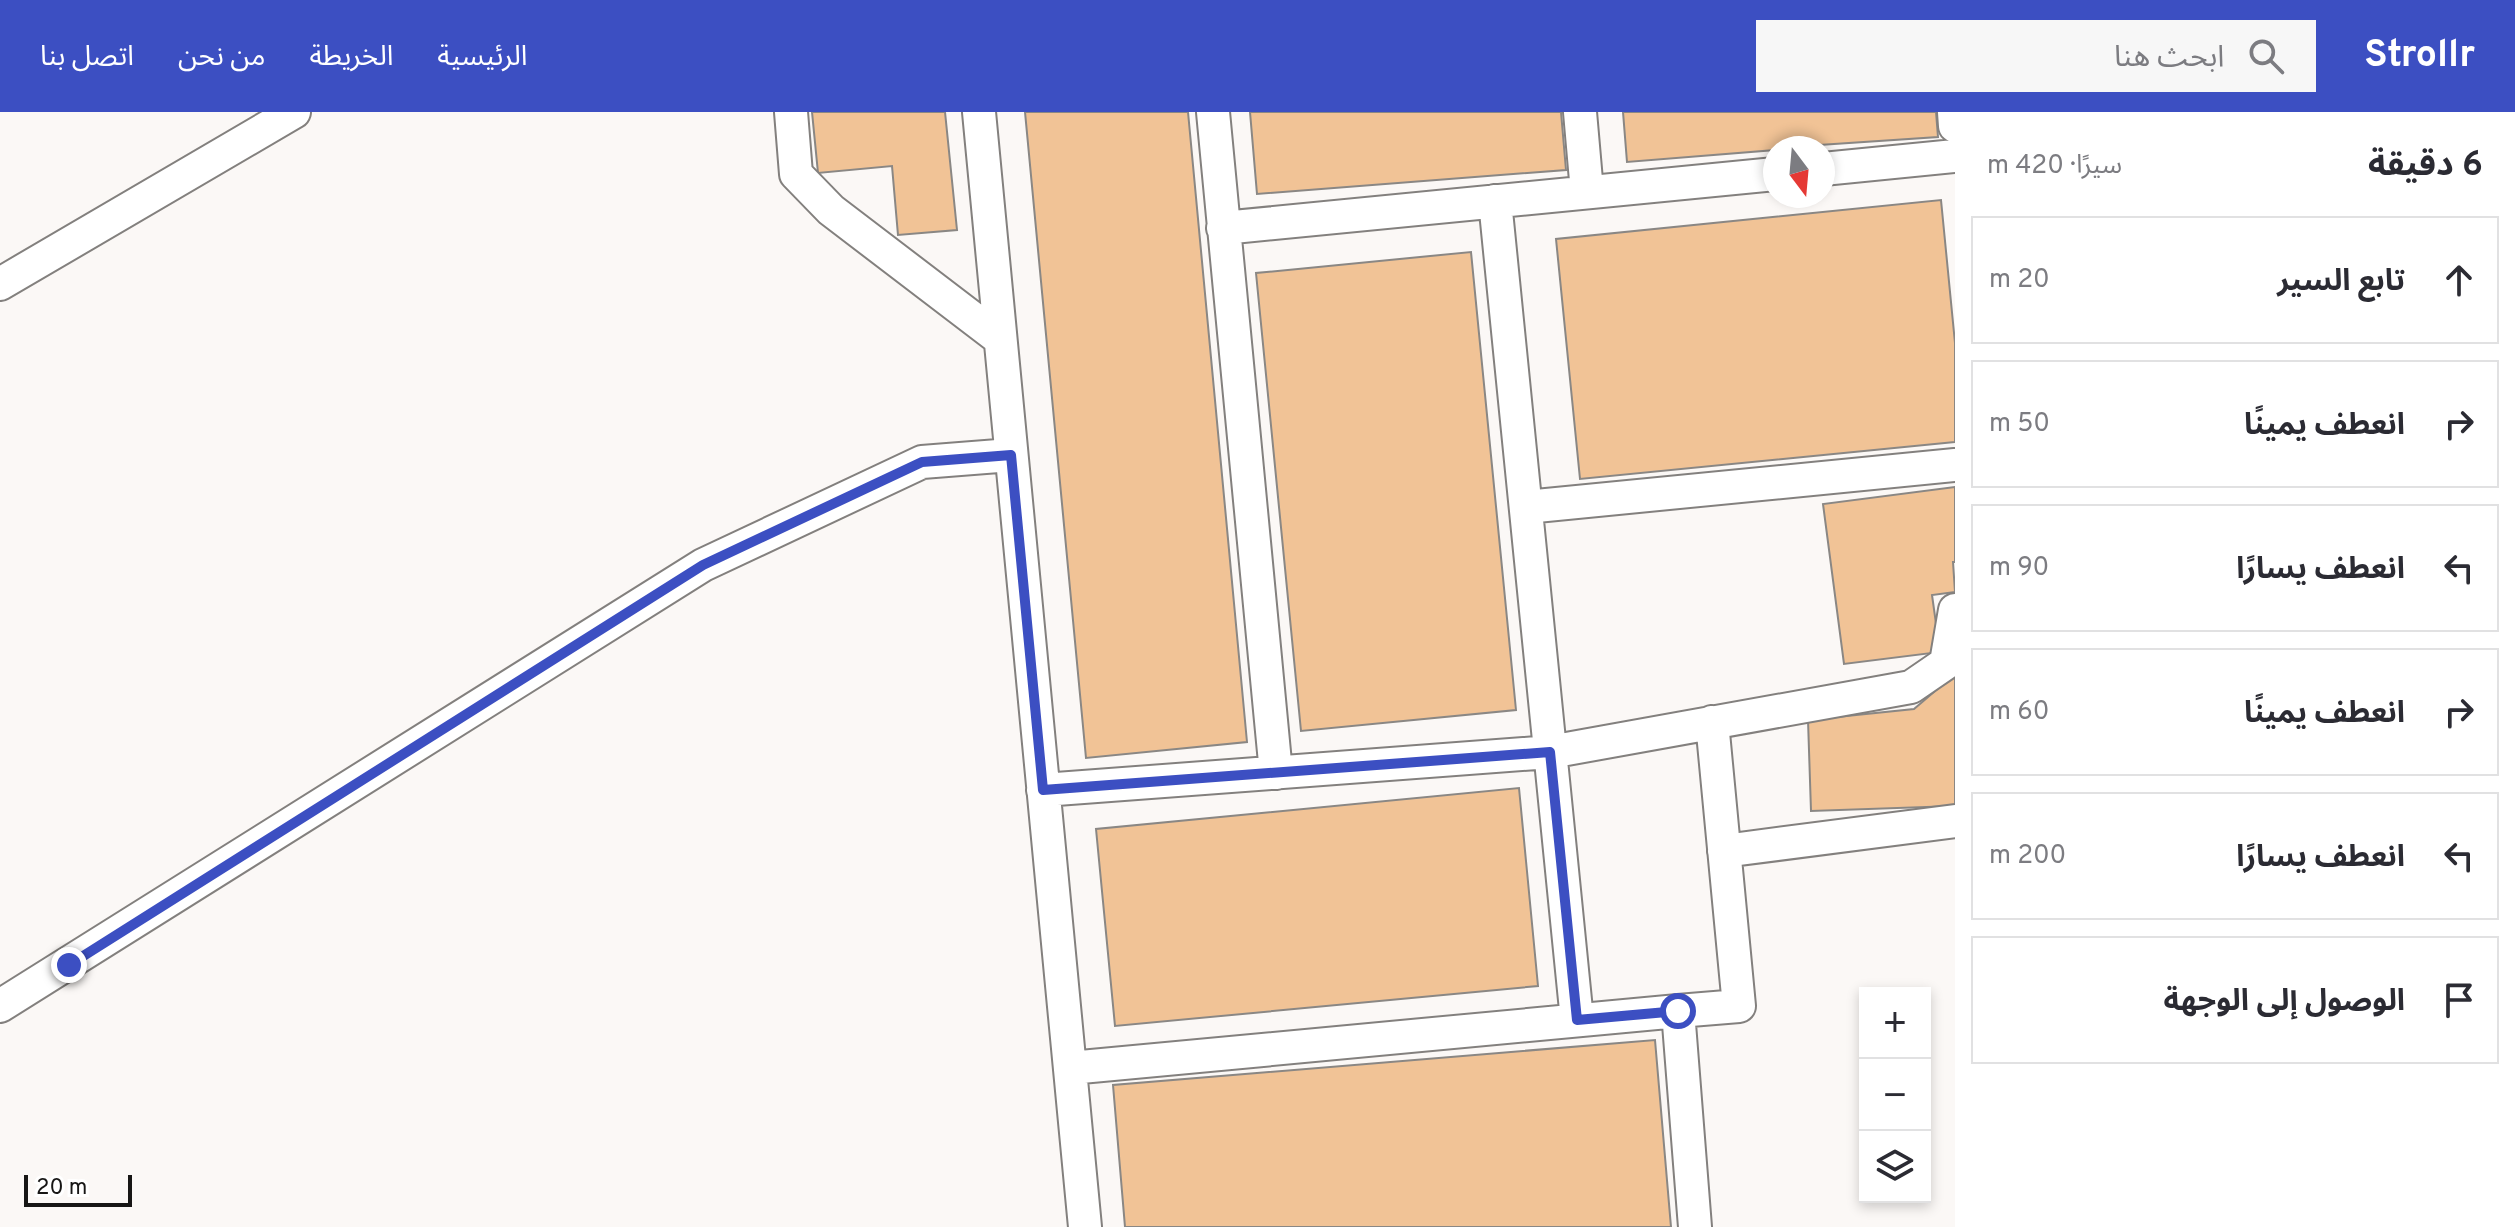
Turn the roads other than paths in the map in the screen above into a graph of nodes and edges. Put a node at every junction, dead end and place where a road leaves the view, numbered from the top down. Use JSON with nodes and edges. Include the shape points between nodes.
{"nodes":[{"id":1,"x":294,"y":112,"type":"edge"},
{"id":2,"x":791,"y":112,"type":"edge"},
{"id":3,"x":979,"y":112,"type":"edge"},
{"id":4,"x":1213,"y":112,"type":"edge"},
{"id":5,"x":1580,"y":112,"type":"edge"},
{"id":6,"x":1954,"y":112,"type":"edge"},
{"id":7,"x":1955,"y":126,"type":"edge"},
{"id":8,"x":1955,"y":156,"type":"edge"},
{"id":9,"x":1835,"y":168,"type":"edge"},
{"id":10,"x":1763,"y":175,"type":"edge"},
{"id":11,"x":1587,"y":192,"type":"junction"},
{"id":12,"x":1495,"y":201,"type":"junction"},
{"id":13,"x":1223,"y":228,"type":"junction"},
{"id":14,"x":0,"y":284,"type":"edge"},
{"id":15,"x":1000,"y":339,"type":"junction"},
{"id":16,"x":1011,"y":455,"type":"junction"},
{"id":17,"x":1955,"y":465,"type":"edge"},
{"id":18,"x":1526,"y":507,"type":"junction"},
{"id":19,"x":1955,"y":610,"type":"edge"},
{"id":20,"x":1712,"y":722,"type":"junction"},
{"id":21,"x":1550,"y":752,"type":"junction"},
{"id":22,"x":1276,"y":773,"type":"junction"},
{"id":23,"x":1043,"y":790,"type":"junction"},
{"id":24,"x":1955,"y":821,"type":"edge"},
{"id":25,"x":1724,"y":851,"type":"junction"},
{"id":26,"x":0,"y":1006,"type":"edge"},
{"id":27,"x":1678,"y":1011,"type":"junction"},
{"id":28,"x":1577,"y":1020,"type":"junction"},
{"id":29,"x":1070,"y":1068,"type":"junction"},
{"id":30,"x":1085,"y":1227,"type":"edge"},
{"id":31,"x":1695,"y":1227,"type":"edge"}],
"edges":[{"from":1,"to":14,"type":"street"},
{"from":2,"to":15,"type":"street","via":[[796,174],[831,210]]},
{"from":3,"to":15,"type":"street"},
{"from":4,"to":13,"type":"street"},
{"from":5,"to":11,"type":"street"},
{"from":6,"to":7,"type":"street"},
{"from":8,"to":9,"type":"street"},
{"from":10,"to":11,"type":"street"},
{"from":11,"to":12,"type":"street"},
{"from":12,"to":13,"type":"street"},
{"from":12,"to":18,"type":"street"},
{"from":13,"to":22,"type":"street"},
{"from":15,"to":16,"type":"street"},
{"from":16,"to":23,"type":"street"},
{"from":16,"to":26,"type":"street","via":[[922,462],[703,565]]},
{"from":17,"to":18,"type":"street"},
{"from":18,"to":21,"type":"street"},
{"from":19,"to":20,"type":"street","via":[[1946,663],[1911,687]]},
{"from":20,"to":21,"type":"street"},
{"from":20,"to":25,"type":"street"},
{"from":21,"to":22,"type":"street"},
{"from":21,"to":28,"type":"street"},
{"from":22,"to":23,"type":"street"},
{"from":23,"to":29,"type":"street"},
{"from":24,"to":25,"type":"street"},
{"from":25,"to":27,"type":"street","via":[[1739,1006]]},
{"from":27,"to":28,"type":"street"},
{"from":27,"to":31,"type":"street"},
{"from":28,"to":29,"type":"street"},
{"from":29,"to":30,"type":"street"}]}
